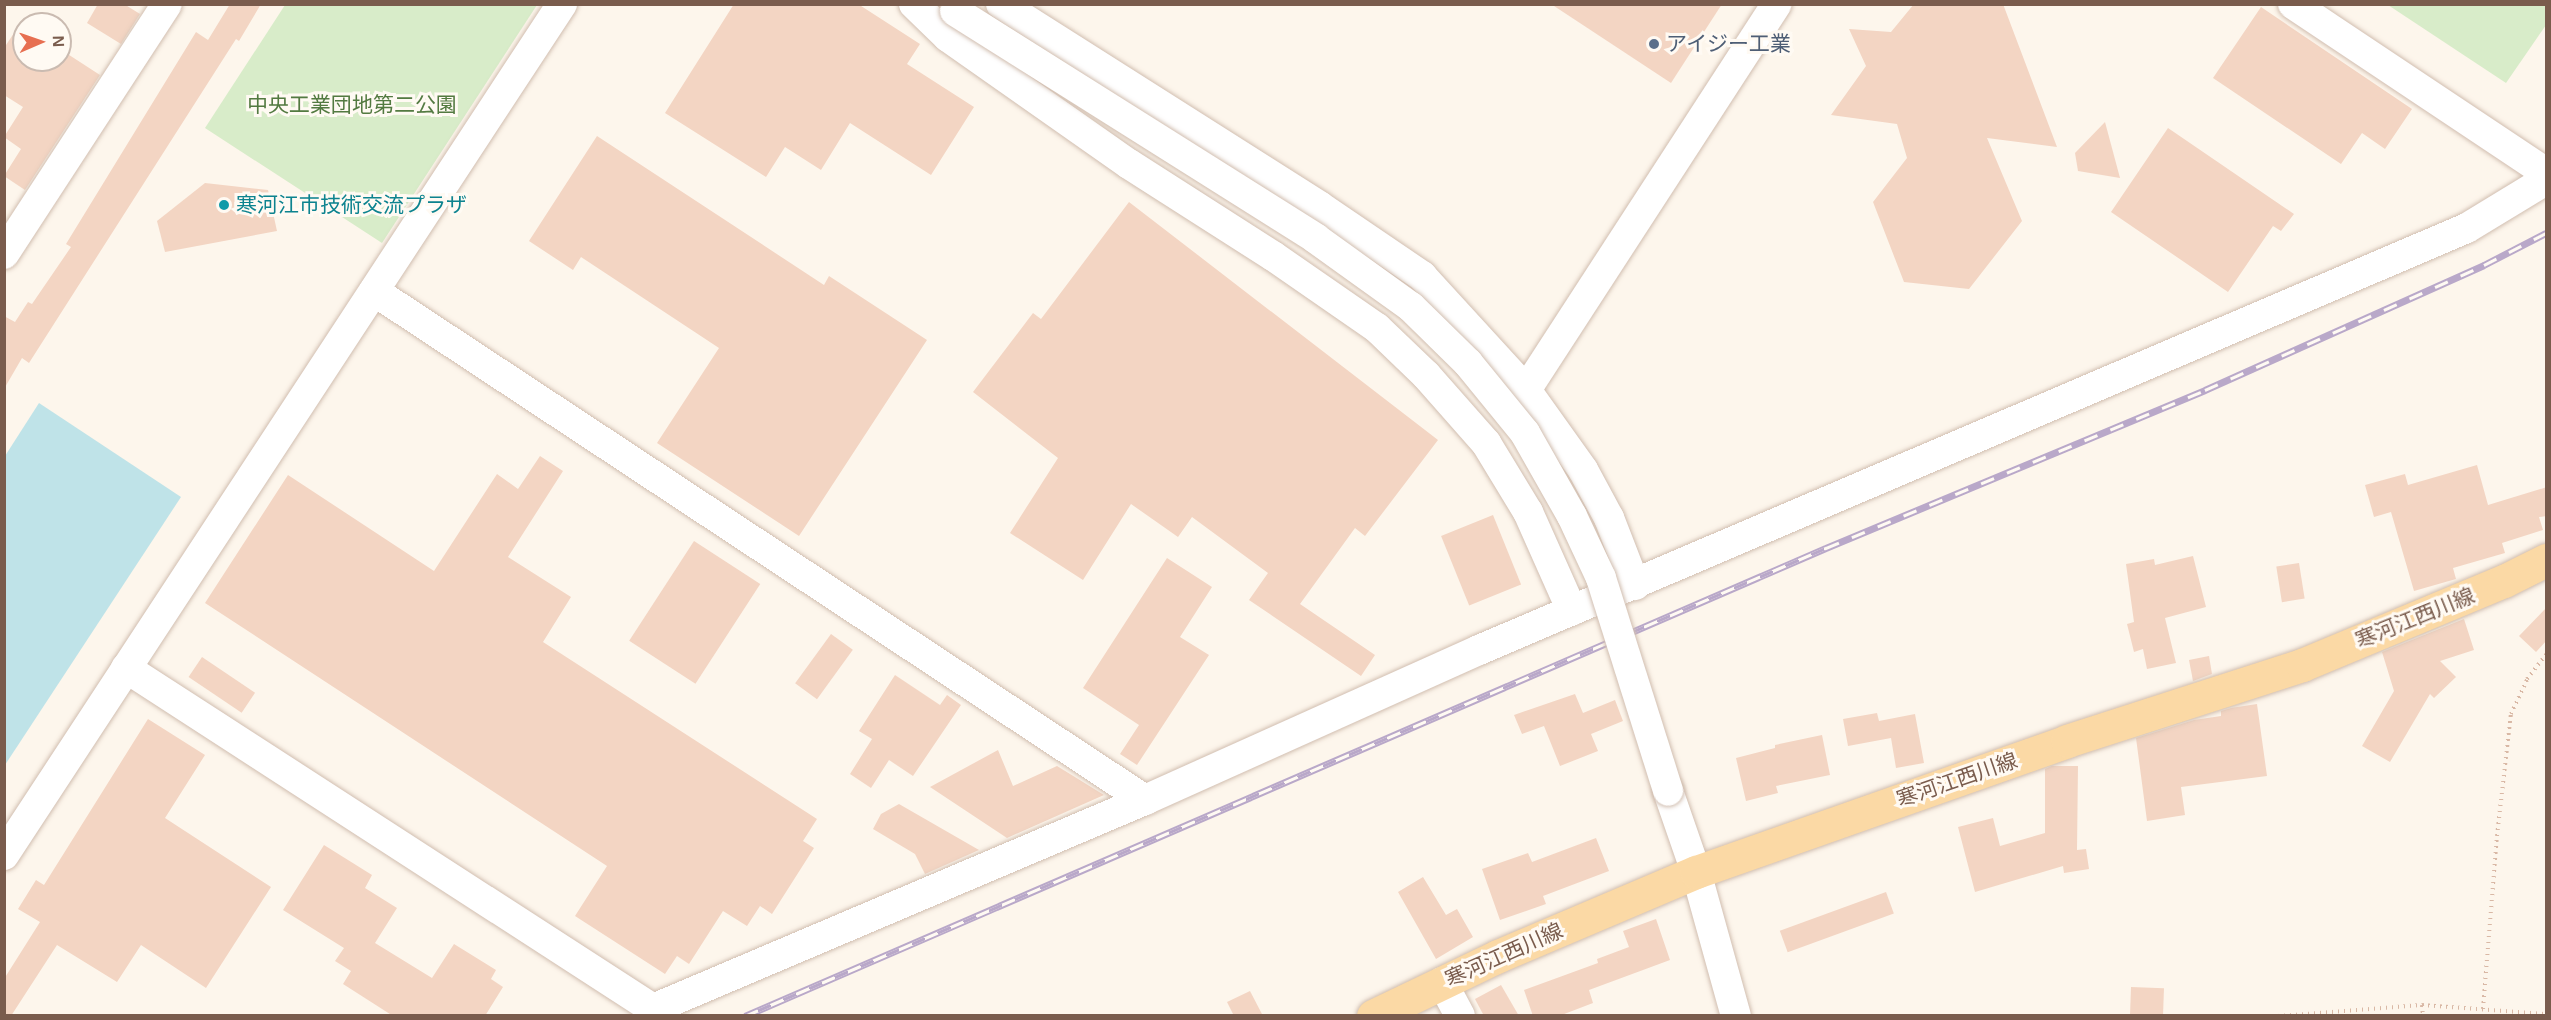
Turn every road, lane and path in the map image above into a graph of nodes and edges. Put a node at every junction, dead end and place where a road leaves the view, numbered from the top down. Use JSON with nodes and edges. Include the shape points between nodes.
{"nodes":[{"id":1,"x":167,"y":4,"type":"edge"},
{"id":2,"x":562,"y":4,"type":"edge"},
{"id":3,"x":914,"y":4,"type":"edge"},
{"id":4,"x":1001,"y":4,"type":"edge"},
{"id":5,"x":1777,"y":4,"type":"edge"},
{"id":6,"x":2293,"y":4,"type":"edge"},
{"id":7,"x":950,"y":8,"type":"edge"},
{"id":8,"x":2547,"y":173,"type":"edge"},
{"id":9,"x":2547,"y":180,"type":"edge"},
{"id":10,"x":4,"y":254,"type":"edge"},
{"id":11,"x":374,"y":291,"type":"junction"},
{"id":12,"x":1526,"y":390,"type":"junction"},
{"id":13,"x":2547,"y":560,"type":"edge"},
{"id":14,"x":1635,"y":585,"type":"junction"},
{"id":15,"x":1572,"y":611,"type":"junction"},
{"id":16,"x":2547,"y":655,"type":"edge"},
{"id":17,"x":126,"y":668,"type":"junction"},
{"id":18,"x":1145,"y":800,"type":"junction"},
{"id":19,"x":4,"y":855,"type":"edge"},
{"id":20,"x":1696,"y":872,"type":"junction"},
{"id":21,"x":1442,"y":982,"type":"junction"},
{"id":22,"x":2422,"y":1005,"type":"junction"},
{"id":23,"x":2483,"y":1009,"type":"junction"},
{"id":24,"x":2547,"y":1014,"type":"edge"},
{"id":25,"x":1373,"y":1016,"type":"edge"},
{"id":26,"x":1460,"y":1016,"type":"edge"},
{"id":27,"x":1736,"y":1016,"type":"edge"},
{"id":28,"x":2278,"y":1016,"type":"edge"},
{"id":29,"x":2423,"y":1016,"type":"edge"}],
"edges":[{"from":1,"to":10,"type":"street"},
{"from":2,"to":11,"type":"street"},
{"from":3,"to":15,"type":"street","via":[[967,51],[1377,328],[1426,375],[1486,443],[1528,512]]},
{"from":4,"to":12,"type":"street","via":[[1422,276]]},
{"from":5,"to":12,"type":"street"},
{"from":6,"to":8,"type":"street"},
{"from":7,"to":20,"type":"street","bridge":true,"via":[[1315,238],[1411,307],[1468,363],[1525,433],[1572,516],[1601,578]]},
{"from":9,"to":14,"type":"street","via":[[2467,228]]},
{"from":11,"to":17,"type":"street"},
{"from":11,"to":18,"type":"street"},
{"from":12,"to":14,"type":"street","via":[[1583,470],[1609,518]]},
{"from":13,"to":20,"type":"main road","name":"寒河江西川線","via":[[2302,664],[2067,741]]},
{"from":14,"to":15,"type":"street"},
{"from":15,"to":18,"type":"street"},
{"from":16,"to":23,"type":"path","via":[[2527,679],[2511,714],[2496,836]]},
{"from":17,"to":18,"type":"street","via":[[653,1009]]},
{"from":17,"to":19,"type":"street"},
{"from":20,"to":21,"type":"main road","name":"寒河江西川線"},
{"from":20,"to":27,"type":"street"},
{"from":21,"to":25,"type":"main road","name":"寒河江西川線"},
{"from":21,"to":26,"type":"street"},
{"from":22,"to":23,"type":"path"},
{"from":22,"to":28,"type":"path"},
{"from":22,"to":29,"type":"path"},
{"from":23,"to":24,"type":"path"}]}
